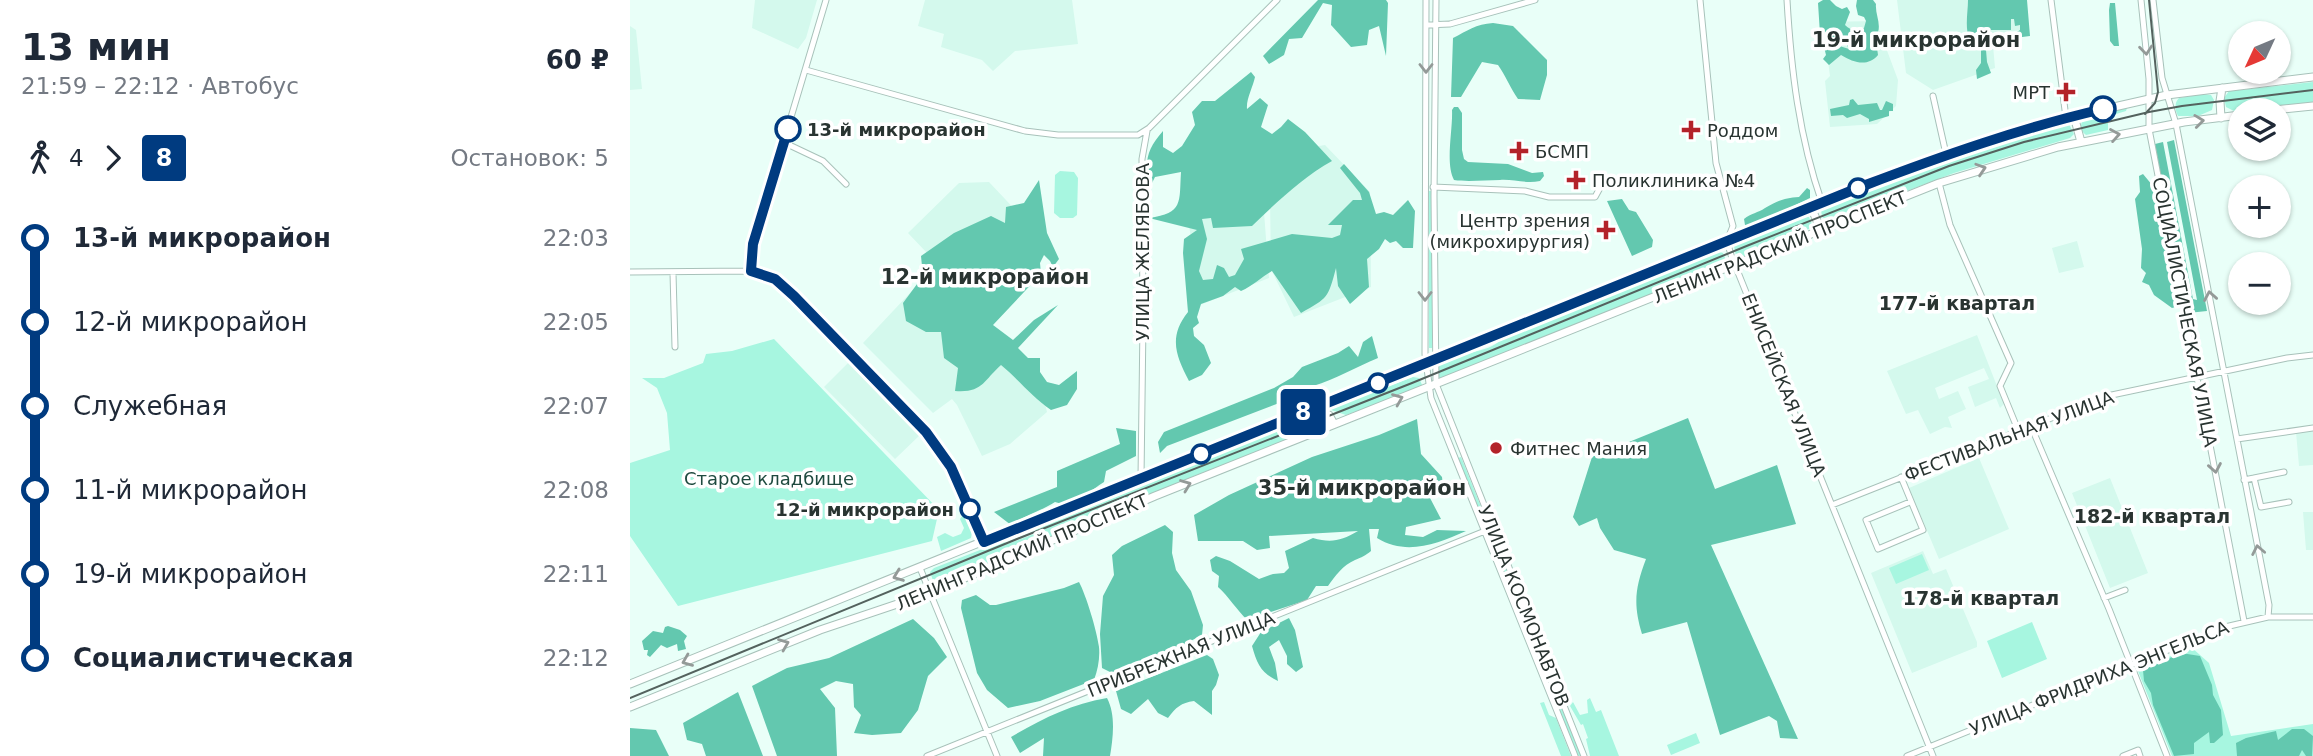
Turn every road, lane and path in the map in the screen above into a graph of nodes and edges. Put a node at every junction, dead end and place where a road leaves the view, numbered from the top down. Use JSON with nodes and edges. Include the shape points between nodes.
{"nodes":[{"id":1,"x":827,"y":0,"type":"edge"},
{"id":2,"x":1277,"y":0,"type":"edge"},
{"id":3,"x":1426,"y":0,"type":"edge"},
{"id":4,"x":1436,"y":0,"type":"edge"},
{"id":5,"x":1535,"y":0,"type":"edge"},
{"id":6,"x":1700,"y":0,"type":"edge"},
{"id":7,"x":1787,"y":0,"type":"edge"},
{"id":8,"x":2051,"y":0,"type":"edge"},
{"id":9,"x":2141,"y":0,"type":"edge"},
{"id":10,"x":2153,"y":0,"type":"edge"},
{"id":11,"x":1426,"y":25,"type":"junction"},
{"id":12,"x":1436,"y":25,"type":"junction"},
{"id":13,"x":806,"y":70,"type":"junction"},
{"id":14,"x":2313,"y":77,"type":"edge"},
{"id":15,"x":2222,"y":88,"type":"junction"},
{"id":16,"x":2167,"y":95,"type":"junction"},
{"id":17,"x":1933,"y":96,"type":"dead end"},
{"id":18,"x":2149,"y":100,"type":"junction"},
{"id":19,"x":2313,"y":106,"type":"edge"},
{"id":20,"x":2291,"y":108,"type":"edge"},
{"id":21,"x":2070,"y":117,"type":"junction"},
{"id":22,"x":2228,"y":117,"type":"edge"},
{"id":23,"x":2221,"y":118,"type":"junction"},
{"id":24,"x":2176,"y":124,"type":"junction"},
{"id":25,"x":1149,"y":128,"type":"junction"},
{"id":26,"x":2150,"y":129,"type":"junction"},
{"id":27,"x":1132,"y":135,"type":"junction"},
{"id":28,"x":2081,"y":142,"type":"junction"},
{"id":29,"x":785,"y":144,"type":"junction"},
{"id":30,"x":1142,"y":151,"type":"junction"},
{"id":31,"x":1946,"y":154,"type":"junction"},
{"id":32,"x":846,"y":184,"type":"dead end"},
{"id":33,"x":1939,"y":184,"type":"junction"},
{"id":34,"x":1426,"y":186,"type":"junction"},
{"id":35,"x":1601,"y":186,"type":"dead end"},
{"id":36,"x":1434,"y":188,"type":"junction"},
{"id":37,"x":1822,"y":203,"type":"junction"},
{"id":38,"x":1811,"y":207,"type":"junction"},
{"id":39,"x":1821,"y":230,"type":"junction"},
{"id":40,"x":1727,"y":241,"type":"junction"},
{"id":41,"x":1735,"y":265,"type":"junction"},
{"id":42,"x":751,"y":271,"type":"junction"},
{"id":43,"x":630,"y":272,"type":"edge"},
{"id":44,"x":673,"y":273,"type":"junction"},
{"id":45,"x":675,"y":347,"type":"dead end"},
{"id":46,"x":2313,"y":355,"type":"edge"},
{"id":47,"x":1435,"y":360,"type":"junction"},
{"id":48,"x":1426,"y":364,"type":"junction"},
{"id":49,"x":2224,"y":371,"type":"junction"},
{"id":50,"x":2197,"y":377,"type":"junction"},
{"id":51,"x":1433,"y":385,"type":"junction"},
{"id":52,"x":1311,"y":409,"type":"junction"},
{"id":53,"x":1334,"y":424,"type":"junction"},
{"id":54,"x":2031,"y":426,"type":"junction"},
{"id":55,"x":2313,"y":428,"type":"edge"},
{"id":56,"x":2018,"y":430,"type":"junction"},
{"id":57,"x":2237,"y":439,"type":"junction"},
{"id":58,"x":1462,"y":451,"type":"junction"},
{"id":59,"x":1454,"y":455,"type":"junction"},
{"id":60,"x":2284,"y":472,"type":"dead end"},
{"id":61,"x":1900,"y":477,"type":"junction"},
{"id":62,"x":1141,"y":478,"type":"junction"},
{"id":63,"x":2255,"y":478,"type":"junction"},
{"id":64,"x":2244,"y":480,"type":"junction"},
{"id":65,"x":1910,"y":502,"type":"junction"},
{"id":66,"x":2289,"y":502,"type":"dead end"},
{"id":67,"x":1832,"y":505,"type":"junction"},
{"id":68,"x":1485,"y":531,"type":"junction"},
{"id":69,"x":984,"y":542,"type":"junction"},
{"id":70,"x":920,"y":568,"type":"junction"},
{"id":71,"x":2125,"y":590,"type":"dead end"},
{"id":72,"x":930,"y":593,"type":"junction"},
{"id":73,"x":2104,"y":598,"type":"junction"},
{"id":74,"x":2268,"y":617,"type":"junction"},
{"id":75,"x":2313,"y":617,"type":"edge"},
{"id":76,"x":2244,"y":621,"type":"junction"},
{"id":77,"x":2131,"y":665,"type":"junction"},
{"id":78,"x":630,"y":684,"type":"edge"},
{"id":79,"x":630,"y":707,"type":"edge"},
{"id":80,"x":987,"y":732,"type":"junction"},
{"id":81,"x":1929,"y":747,"type":"junction"},
{"id":82,"x":927,"y":756,"type":"edge"},
{"id":83,"x":997,"y":756,"type":"edge"},
{"id":84,"x":1575,"y":756,"type":"edge"},
{"id":85,"x":1584,"y":756,"type":"edge"},
{"id":86,"x":1906,"y":756,"type":"edge"},
{"id":87,"x":1933,"y":756,"type":"edge"},
{"id":88,"x":2123,"y":756,"type":"edge"},
{"id":89,"x":2140,"y":756,"type":"edge"},
{"id":90,"x":2167,"y":756,"type":"edge"}],
"edges":[{"from":1,"to":13,"type":"street"},
{"from":2,"to":25,"type":"street"},
{"from":3,"to":11,"type":"street","name":"УЛИЦА КОСМОНАВТОВ"},
{"from":4,"to":12,"type":"street","name":"УЛИЦА КОСМОНАВТОВ"},
{"from":5,"to":12,"type":"street"},
{"from":6,"to":40,"type":"street","name":"ЕНИСЕЙСКАЯ УЛИЦА","via":[[1716,163],[1733,226]]},
{"from":7,"to":37,"type":"street","via":[[1794,87],[1809,166]]},
{"from":8,"to":21,"type":"street"},
{"from":9,"to":18,"type":"street","name":"СОЦИАЛИСТИЧЕСКАЯ УЛИЦА","one_way":true},
{"from":10,"to":16,"type":"street","name":"СОЦИАЛИСТИЧЕСКАЯ УЛИЦА"},
{"from":11,"to":12,"type":"street"},
{"from":11,"to":34,"type":"street","name":"УЛИЦА КОСМОНАВТОВ","one_way":true},
{"from":12,"to":36,"type":"street","name":"УЛИЦА КОСМОНАВТОВ"},
{"from":13,"to":27,"type":"street","via":[[1025,131]]},
{"from":13,"to":29,"type":"street"},
{"from":14,"to":15,"type":"main road","name":"ЛЕНИНГРАДСКИЙ ПРОСПЕКТ"},
{"from":15,"to":16,"type":"main road","name":"ЛЕНИНГРАДСКИЙ ПРОСПЕКТ"},
{"from":15,"to":23,"type":"main road"},
{"from":16,"to":18,"type":"main road","name":"ЛЕНИНГРАДСКИЙ ПРОСПЕКТ"},
{"from":16,"to":24,"type":"street","name":"СОЦИАЛИСТИЧЕСКАЯ УЛИЦА"},
{"from":17,"to":31,"type":"street"},
{"from":18,"to":21,"type":"main road","name":"ЛЕНИНГРАДСКИЙ ПРОСПЕКТ"},
{"from":18,"to":26,"type":"street","name":"СОЦИАЛИСТИЧЕСКАЯ УЛИЦА"},
{"from":19,"to":20,"type":"main road"},
{"from":21,"to":28,"type":"main road"},
{"from":21,"to":31,"type":"main road","name":"ЛЕНИНГРАДСКИЙ ПРОСПЕКТ"},
{"from":22,"to":23,"type":"main road","name":"ЛЕНИНГРАДСКИЙ ПРОСПЕКТ"},
{"from":24,"to":23,"type":"main road","name":"ЛЕНИНГРАДСКИЙ ПРОСПЕКТ","one_way":true},
{"from":24,"to":26,"type":"main road","name":"ЛЕНИНГРАДСКИЙ ПРОСПЕКТ"},
{"from":49,"to":24,"type":"street","name":"СОЦИАЛИСТИЧЕСКАЯ УЛИЦА","one_way":true},
{"from":25,"to":27,"type":"street"},
{"from":25,"to":30,"type":"street","name":"УЛИЦА ЖЕЛЯБОВА"},
{"from":28,"to":26,"type":"main road","name":"ЛЕНИНГРАДСКИЙ ПРОСПЕКТ","one_way":true},
{"from":26,"to":50,"type":"street","name":"СОЦИАЛИСТИЧЕСКАЯ УЛИЦА"},
{"from":27,"to":30,"type":"street","via":[[1140,139]]},
{"from":33,"to":28,"type":"main road","name":"ЛЕНИНГРАДСКИЙ ПРОСПЕКТ","one_way":true},
{"from":29,"to":32,"type":"street","via":[[823,161]]},
{"from":29,"to":42,"type":"street","via":[[753,244]]},
{"from":30,"to":62,"type":"street","name":"УЛИЦА ЖЕЛЯБОВА"},
{"from":31,"to":37,"type":"main road","name":"ЛЕНИНГРАДСКИЙ ПРОСПЕКТ"},
{"from":33,"to":39,"type":"main road","name":"ЛЕНИНГРАДСКИЙ ПРОСПЕКТ"},
{"from":33,"to":56,"type":"street","via":[[1950,225],[2011,363],[2000,386]]},
{"from":34,"to":36,"type":"street"},
{"from":34,"to":48,"type":"street","name":"УЛИЦА КОСМОНАВТОВ","one_way":true},
{"from":35,"to":36,"type":"street","via":[[1595,197],[1582,198]]},
{"from":36,"to":47,"type":"street","name":"УЛИЦА КОСМОНАВТОВ"},
{"from":37,"to":38,"type":"main road","name":"ЛЕНИНГРАДСКИЙ ПРОСПЕКТ"},
{"from":38,"to":39,"type":"main road"},
{"from":38,"to":40,"type":"main road","name":"ЛЕНИНГРАДСКИЙ ПРОСПЕКТ"},
{"from":39,"to":41,"type":"main road","name":"ЛЕНИНГРАДСКИЙ ПРОСПЕКТ"},
{"from":40,"to":41,"type":"street","name":"ЕНИСЕЙСКАЯ УЛИЦА"},
{"from":40,"to":47,"type":"main road","name":"ЛЕНИНГРАДСКИЙ ПРОСПЕКТ"},
{"from":41,"to":51,"type":"main road","name":"ЛЕНИНГРАДСКИЙ ПРОСПЕКТ"},
{"from":41,"to":67,"type":"street","name":"ЕНИСЕЙСКАЯ УЛИЦА"},
{"from":42,"to":44,"type":"street"},
{"from":42,"to":69,"type":"street","via":[[775,279],[794,296],[926,432],[951,467]]},
{"from":43,"to":44,"type":"street"},
{"from":44,"to":45,"type":"street"},
{"from":46,"to":49,"type":"street","name":"ФЕСТИВАЛЬНАЯ УЛИЦА"},
{"from":47,"to":48,"type":"main road","name":"ЛЕНИНГРАДСКИЙ ПРОСПЕКТ"},
{"from":47,"to":51,"type":"street","name":"УЛИЦА КОСМОНАВТОВ"},
{"from":48,"to":51,"type":"street","name":"УЛИЦА КОСМОНАВТОВ"},
{"from":48,"to":52,"type":"main road","name":"ЛЕНИНГРАДСКИЙ ПРОСПЕКТ"},
{"from":49,"to":50,"type":"street","name":"ФЕСТИВАЛЬНАЯ УЛИЦА"},
{"from":49,"to":57,"type":"street","name":"СОЦИАЛИСТИЧЕСКАЯ УЛИЦА"},
{"from":50,"to":54,"type":"street","name":"ФЕСТИВАЛЬНАЯ УЛИЦА","via":[[2107,396]]},
{"from":50,"to":76,"type":"street","name":"СОЦИАЛИСТИЧЕСКАЯ УЛИЦА","one_way":true},
{"from":53,"to":51,"type":"main road","name":"ЛЕНИНГРАДСКИЙ ПРОСПЕКТ","one_way":true},
{"from":51,"to":58,"type":"street","name":"УЛИЦА КОСМОНАВТОВ"},
{"from":51,"to":59,"type":"street","name":"УЛИЦА КОСМОНАВТОВ"},
{"from":52,"to":53,"type":"main road","via":[[1329,415]]},
{"from":52,"to":62,"type":"main road","name":"ЛЕНИНГРАДСКИЙ ПРОСПЕКТ"},
{"from":72,"to":53,"type":"main road","name":"ЛЕНИНГРАДСКИЙ ПРОСПЕКТ","one_way":true},
{"from":54,"to":56,"type":"street","name":"ФЕСТИВАЛЬНАЯ УЛИЦА"},
{"from":54,"to":73,"type":"street"},
{"from":55,"to":57,"type":"street"},
{"from":56,"to":61,"type":"street","name":"ФЕСТИВАЛЬНАЯ УЛИЦА"},
{"from":57,"to":64,"type":"street","name":"СОЦИАЛИСТИЧЕСКАЯ УЛИЦА"},
{"from":58,"to":59,"type":"street"},
{"from":58,"to":85,"type":"street","name":"УЛИЦА КОСМОНАВТОВ"},
{"from":59,"to":68,"type":"street","name":"УЛИЦА КОСМОНАВТОВ"},
{"from":60,"to":63,"type":"street"},
{"from":61,"to":65,"type":"street"},
{"from":61,"to":67,"type":"street","name":"ФЕСТИВАЛЬНАЯ УЛИЦА"},
{"from":62,"to":69,"type":"main road","name":"ЛЕНИНГРАДСКИЙ ПРОСПЕКТ"},
{"from":63,"to":64,"type":"street"},
{"from":63,"to":66,"type":"street","via":[[2260,507]]},
{"from":74,"to":64,"type":"street","name":"СОЦИАЛИСТИЧЕСКАЯ УЛИЦА","one_way":true},
{"from":65,"to":65,"type":"street","via":[[1923,530],[1878,549],[1866,520]]},
{"from":67,"to":81,"type":"street","name":"ЕНИСЕЙСКАЯ УЛИЦА"},
{"from":68,"to":80,"type":"street","name":"ПРИБРЕЖНАЯ УЛИЦА"},
{"from":68,"to":84,"type":"street","name":"УЛИЦА КОСМОНАВТОВ"},
{"from":69,"to":70,"type":"main road","name":"ЛЕНИНГРАДСКИЙ ПРОСПЕКТ"},
{"from":70,"to":72,"type":"street"},
{"from":70,"to":78,"type":"main road","name":"ЛЕНИНГРАДСКИЙ ПРОСПЕКТ","one_way":true},
{"from":71,"to":73,"type":"street"},
{"from":79,"to":72,"type":"main road","name":"ЛЕНИНГРАДСКИЙ ПРОСПЕКТ","one_way":true,"via":[[820,630]]},
{"from":72,"to":80,"type":"street"},
{"from":73,"to":77,"type":"street"},
{"from":74,"to":75,"type":"street","name":"УЛИЦА ФРИДРИХА ЭНГЕЛЬСА"},
{"from":74,"to":76,"type":"street","name":"УЛИЦА ФРИДРИХА ЭНГЕЛЬСА"},
{"from":76,"to":77,"type":"street","name":"УЛИЦА ФРИДРИХА ЭНГЕЛЬСА"},
{"from":77,"to":81,"type":"street","name":"УЛИЦА ФРИДРИХА ЭНГЕЛЬСА"},
{"from":77,"to":90,"type":"street"},
{"from":80,"to":82,"type":"street","name":"ПРИБРЕЖНАЯ УЛИЦА"},
{"from":80,"to":83,"type":"street"},
{"from":81,"to":86,"type":"street","name":"УЛИЦА ФРИДРИХА ЭНГЕЛЬСА"},
{"from":81,"to":87,"type":"street","name":"ЕНИСЕЙСКАЯ УЛИЦА"},
{"from":88,"to":89,"type":"street","via":[[2138,750]]}]}
